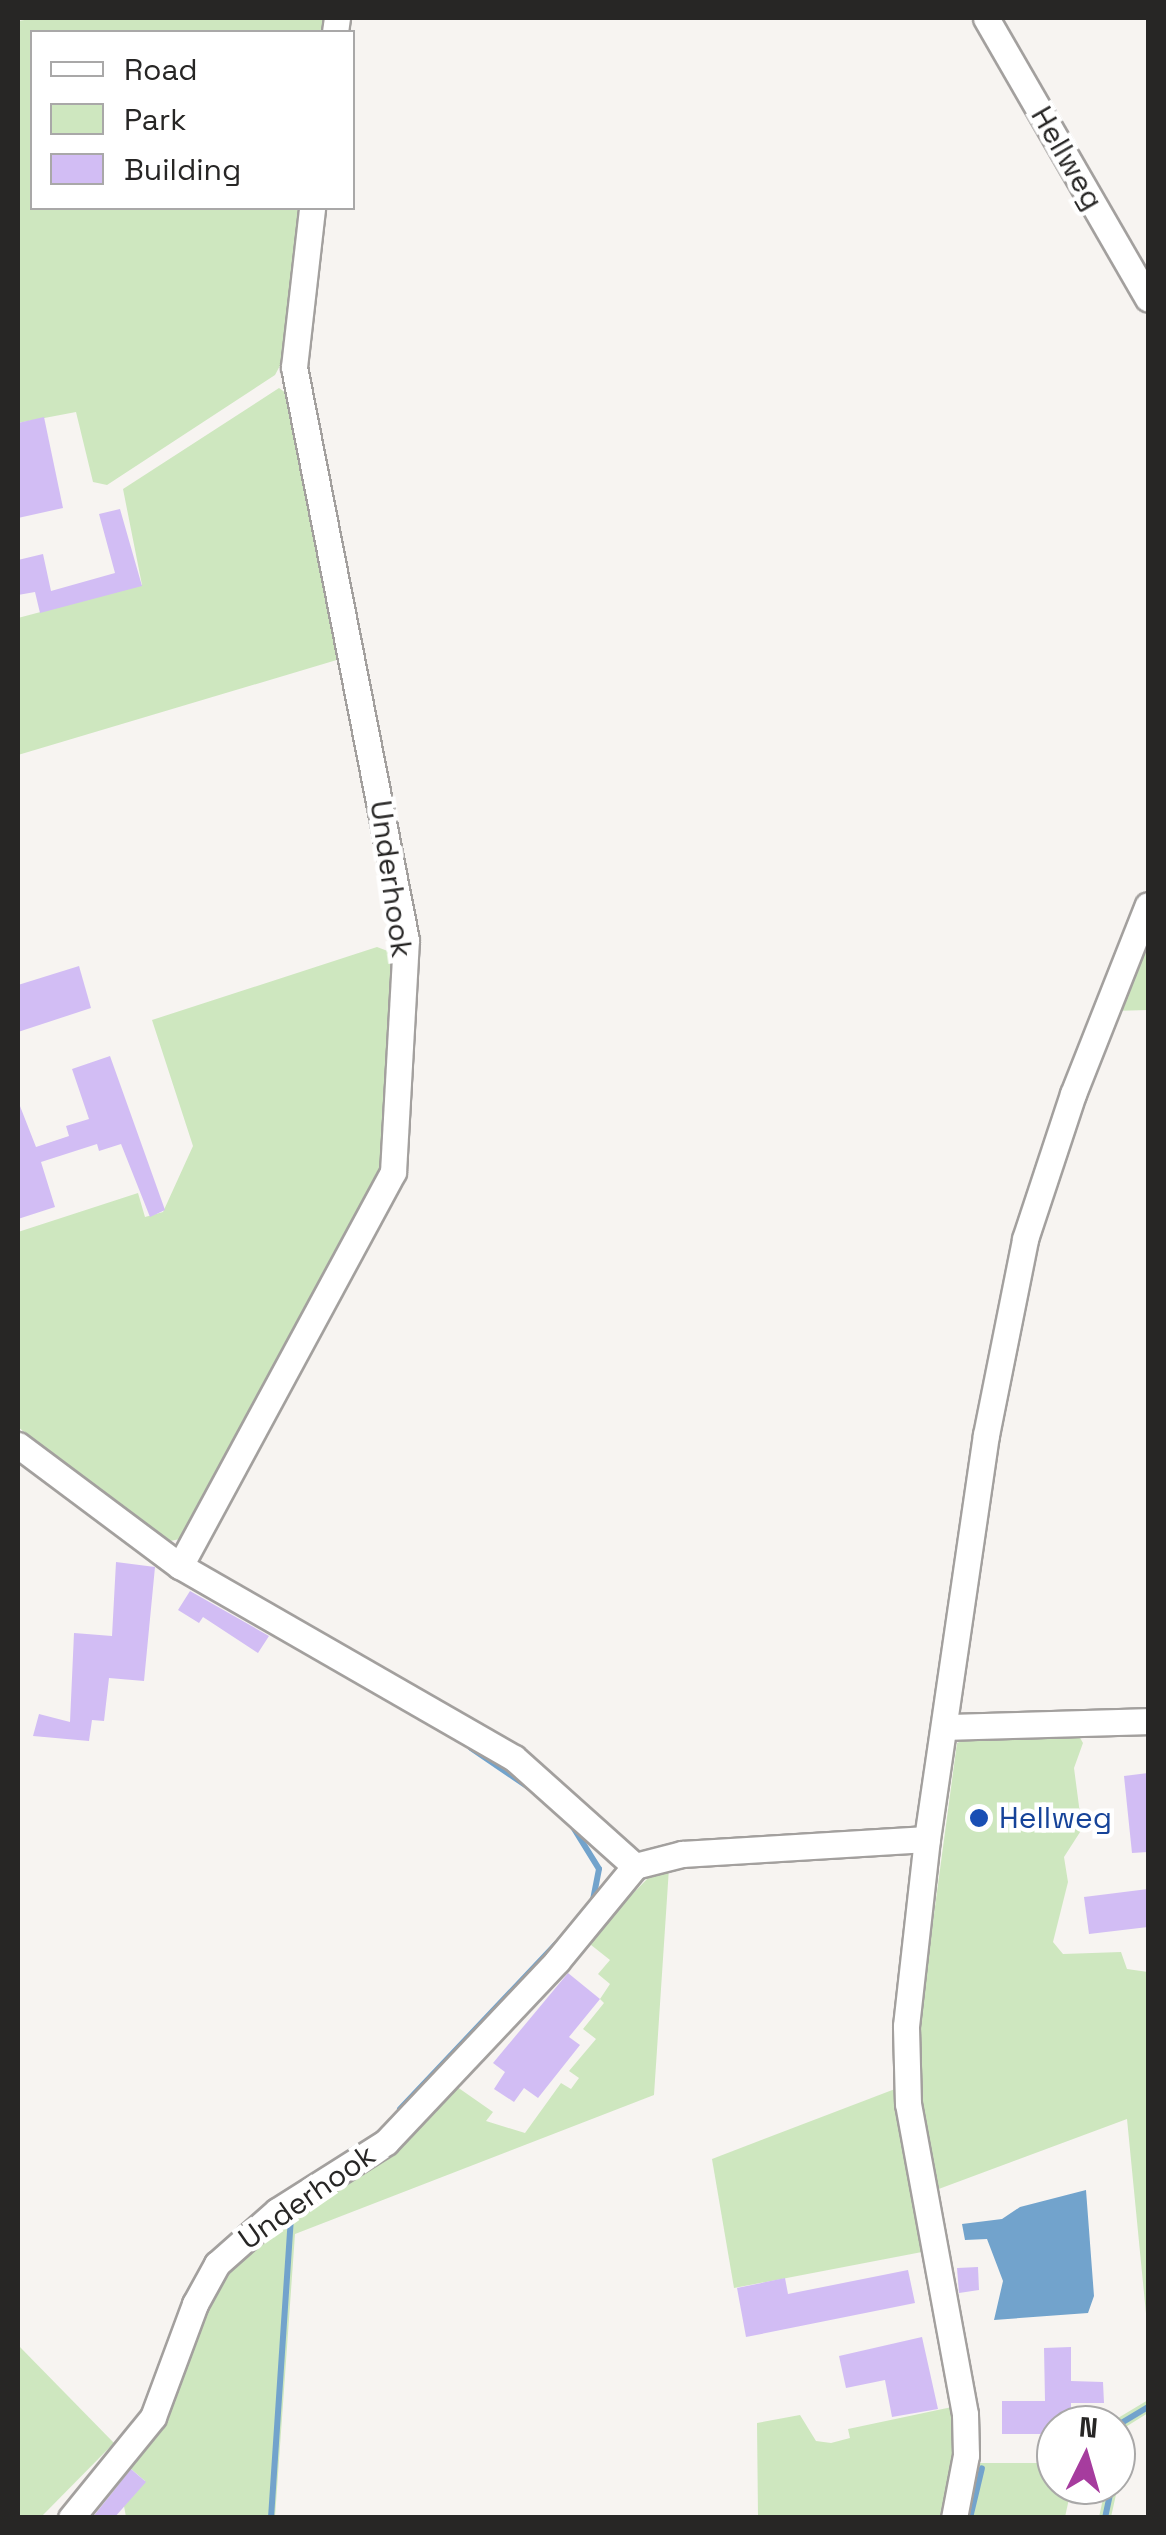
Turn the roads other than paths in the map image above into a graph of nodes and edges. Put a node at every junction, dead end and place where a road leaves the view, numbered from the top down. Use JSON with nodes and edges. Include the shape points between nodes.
{"nodes":[{"id":1,"x":986,"y":18,"type":"edge"},
{"id":2,"x":312,"y":210,"type":"edge"},
{"id":3,"x":1148,"y":299,"type":"edge"},
{"id":4,"x":1148,"y":905,"type":"edge"},
{"id":5,"x":18,"y":1444,"type":"edge"},
{"id":6,"x":180,"y":1566,"type":"junction"},
{"id":7,"x":1148,"y":1721,"type":"edge"},
{"id":8,"x":946,"y":1727,"type":"junction"},
{"id":9,"x":927,"y":1839,"type":"junction"},
{"id":10,"x":635,"y":1866,"type":"junction"},
{"id":11,"x":71,"y":2518,"type":"edge"},
{"id":12,"x":954,"y":2518,"type":"edge"}],
"edges":[{"from":1,"to":3,"type":"street","name":"Hellweg"},
{"from":2,"to":6,"type":"street","name":"Underhook","via":[[294,367],[406,940],[393,1172]]},
{"from":4,"to":8,"type":"street","via":[[1073,1094],[1025,1240],[986,1435]]},
{"from":5,"to":6,"type":"street"},
{"from":6,"to":10,"type":"street","via":[[514,1758]]},
{"from":7,"to":8,"type":"street"},
{"from":8,"to":9,"type":"street"},
{"from":9,"to":10,"type":"street","via":[[682,1854]]},
{"from":9,"to":12,"type":"street","via":[[906,2026],[908,2104],[964,2414],[966,2456]]},
{"from":10,"to":11,"type":"street","name":"Underhook","via":[[557,1961],[386,2142],[276,2211],[218,2264],[195,2304],[153,2416]]}]}
